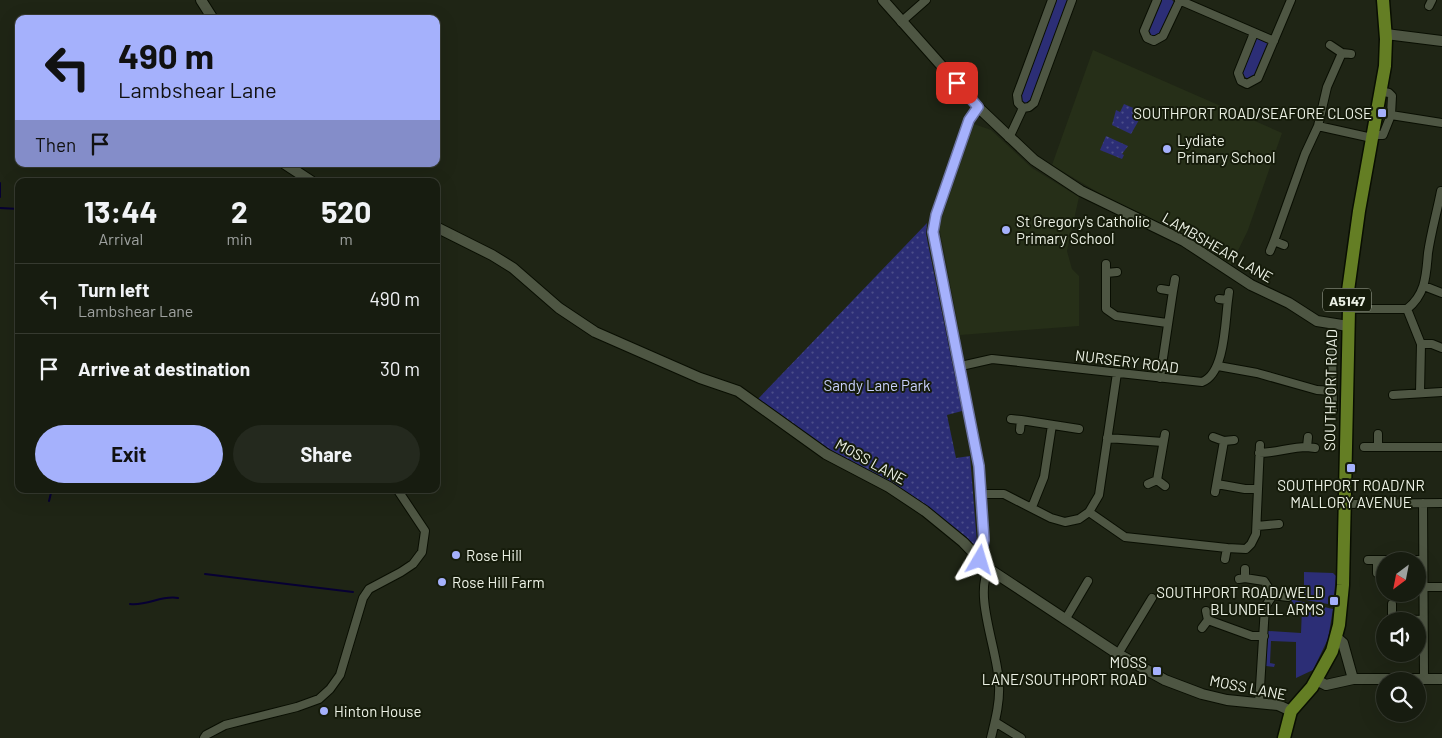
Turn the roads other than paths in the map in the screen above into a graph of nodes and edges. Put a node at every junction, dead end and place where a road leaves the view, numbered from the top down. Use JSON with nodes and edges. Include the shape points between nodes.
{"nodes":[{"id":1,"x":201,"y":0,"type":"edge"},
{"id":2,"x":882,"y":0,"type":"edge"},
{"id":3,"x":926,"y":0,"type":"edge"},
{"id":4,"x":1052,"y":0,"type":"edge"},
{"id":5,"x":1072,"y":0,"type":"edge"},
{"id":6,"x":1157,"y":0,"type":"edge"},
{"id":7,"x":1180,"y":0,"type":"edge"},
{"id":8,"x":1291,"y":0,"type":"edge"},
{"id":9,"x":1383,"y":0,"type":"edge"},
{"id":10,"x":210,"y":15,"type":"edge"},
{"id":11,"x":901,"y":22,"type":"junction"},
{"id":12,"x":1254,"y":33,"type":"junction"},
{"id":13,"x":1386,"y":34,"type":"junction"},
{"id":14,"x":1274,"y":41,"type":"junction"},
{"id":15,"x":1442,"y":41,"type":"edge"},
{"id":16,"x":1330,"y":45,"type":"dead end"},
{"id":17,"x":1342,"y":53,"type":"junction"},
{"id":18,"x":1351,"y":54,"type":"dead end"},
{"id":19,"x":1380,"y":91,"type":"junction"},
{"id":20,"x":978,"y":107,"type":"junction"},
{"id":21,"x":1023,"y":108,"type":"junction"},
{"id":22,"x":1391,"y":115,"type":"junction"},
{"id":23,"x":1442,"y":123,"type":"edge"},
{"id":24,"x":1318,"y":126,"type":"junction"},
{"id":25,"x":1372,"y":136,"type":"junction"},
{"id":26,"x":1009,"y":138,"type":"junction"},
{"id":27,"x":290,"y":167,"type":"edge"},
{"id":28,"x":306,"y":178,"type":"edge"},
{"id":29,"x":1441,"y":191,"type":"edge"},
{"id":30,"x":440,"y":229,"type":"edge"},
{"id":31,"x":1433,"y":231,"type":"junction"},
{"id":32,"x":1442,"y":232,"type":"edge"},
{"id":33,"x":1274,"y":241,"type":"junction"},
{"id":34,"x":1284,"y":245,"type":"dead end"},
{"id":35,"x":1270,"y":251,"type":"dead end"},
{"id":36,"x":1117,"y":272,"type":"dead end"},
{"id":37,"x":1175,"y":279,"type":"dead end"},
{"id":38,"x":1424,"y":286,"type":"junction"},
{"id":39,"x":1161,"y":289,"type":"dead end"},
{"id":40,"x":1173,"y":291,"type":"junction"},
{"id":41,"x":1442,"y":292,"type":"edge"},
{"id":42,"x":1219,"y":299,"type":"dead end"},
{"id":43,"x":1349,"y":309,"type":"junction"},
{"id":44,"x":1407,"y":309,"type":"junction"},
{"id":45,"x":1167,"y":323,"type":"junction"},
{"id":46,"x":1348,"y":326,"type":"junction"},
{"id":47,"x":1421,"y":344,"type":"junction"},
{"id":48,"x":1332,"y":345,"type":"dead end"},
{"id":49,"x":1442,"y":348,"type":"edge"},
{"id":50,"x":961,"y":366,"type":"junction"},
{"id":51,"x":1218,"y":366,"type":"junction"},
{"id":52,"x":1117,"y":373,"type":"junction"},
{"id":53,"x":1160,"y":378,"type":"junction"},
{"id":54,"x":1333,"y":390,"type":"junction"},
{"id":55,"x":1420,"y":392,"type":"junction"},
{"id":56,"x":1442,"y":392,"type":"edge"},
{"id":57,"x":1393,"y":395,"type":"dead end"},
{"id":58,"x":1334,"y":411,"type":"dead end"},
{"id":59,"x":1011,"y":419,"type":"dead end"},
{"id":60,"x":1021,"y":420,"type":"junction"},
{"id":61,"x":1052,"y":424,"type":"junction"},
{"id":62,"x":1079,"y":428,"type":"dead end"},
{"id":63,"x":1020,"y":430,"type":"dead end"},
{"id":64,"x":1378,"y":434,"type":"dead end"},
{"id":65,"x":1308,"y":437,"type":"dead end"},
{"id":66,"x":1107,"y":438,"type":"junction"},
{"id":67,"x":1213,"y":438,"type":"dead end"},
{"id":68,"x":1234,"y":440,"type":"dead end"},
{"id":69,"x":1224,"y":441,"type":"junction"},
{"id":70,"x":1364,"y":447,"type":"dead end"},
{"id":71,"x":1378,"y":447,"type":"junction"},
{"id":72,"x":1442,"y":447,"type":"edge"},
{"id":73,"x":1157,"y":480,"type":"junction"},
{"id":74,"x":1148,"y":484,"type":"dead end"},
{"id":75,"x":1165,"y":486,"type":"dead end"},
{"id":76,"x":1257,"y":489,"type":"junction"},
{"id":77,"x":400,"y":493,"type":"edge"},
{"id":78,"x":981,"y":494,"type":"junction"},
{"id":79,"x":1423,"y":503,"type":"junction"},
{"id":80,"x":1442,"y":503,"type":"edge"},
{"id":81,"x":1344,"y":504,"type":"junction"},
{"id":82,"x":1032,"y":507,"type":"junction"},
{"id":83,"x":1089,"y":512,"type":"junction"},
{"id":84,"x":1279,"y":524,"type":"dead end"},
{"id":85,"x":1257,"y":526,"type":"junction"},
{"id":86,"x":1227,"y":548,"type":"junction"},
{"id":87,"x":1423,"y":552,"type":"edge"},
{"id":88,"x":1225,"y":559,"type":"dead end"},
{"id":89,"x":980,"y":560,"type":"junction"},
{"id":90,"x":1368,"y":560,"type":"dead end"},
{"id":91,"x":1376,"y":560,"type":"edge"},
{"id":92,"x":989,"y":568,"type":"junction"},
{"id":93,"x":1245,"y":569,"type":"dead end"},
{"id":94,"x":1088,"y":581,"type":"dead end"},
{"id":95,"x":1426,"y":587,"type":"edge"},
{"id":96,"x":1442,"y":587,"type":"edge"},
{"id":97,"x":1273,"y":595,"type":"junction"},
{"id":98,"x":1288,"y":597,"type":"dead end"},
{"id":99,"x":1152,"y":598,"type":"dead end"},
{"id":100,"x":1392,"y":604,"type":"dead end"},
{"id":101,"x":1206,"y":611,"type":"dead end"},
{"id":102,"x":1392,"y":612,"type":"edge"},
{"id":103,"x":1064,"y":620,"type":"junction"},
{"id":104,"x":1208,"y":620,"type":"junction"},
{"id":105,"x":1202,"y":628,"type":"dead end"},
{"id":106,"x":1264,"y":636,"type":"junction"},
{"id":107,"x":1336,"y":637,"type":"junction"},
{"id":108,"x":1118,"y":654,"type":"junction"},
{"id":109,"x":1426,"y":678,"type":"edge"},
{"id":110,"x":1376,"y":679,"type":"edge"},
{"id":111,"x":1442,"y":679,"type":"edge"},
{"id":112,"x":1316,"y":680,"type":"junction"},
{"id":113,"x":1353,"y":680,"type":"junction"},
{"id":114,"x":1259,"y":703,"type":"junction"},
{"id":115,"x":1291,"y":711,"type":"junction"},
{"id":116,"x":995,"y":722,"type":"junction"},
{"id":117,"x":204,"y":738,"type":"edge"},
{"id":118,"x":991,"y":738,"type":"edge"},
{"id":119,"x":1020,"y":738,"type":"edge"},
{"id":120,"x":1284,"y":738,"type":"edge"}],
"edges":[{"from":1,"to":10,"type":"street"},
{"from":2,"to":11,"type":"street","name":"LAMBSHEAR LANE"},
{"from":3,"to":11,"type":"street"},
{"from":4,"to":21,"type":"street","via":[[1017,95]]},
{"from":5,"to":21,"type":"street","via":[[1034,103]]},
{"from":6,"to":7,"type":"street","via":[[1144,31],[1147,38],[1154,41],[1163,36]]},
{"from":7,"to":12,"type":"street"},
{"from":8,"to":14,"type":"street"},
{"from":9,"to":13,"type":"main road","name":"SOUTHPORT ROAD","number":"A5147"},
{"from":11,"to":20,"type":"street","name":"LAMBSHEAR LANE"},
{"from":12,"to":14,"type":"street"},
{"from":12,"to":14,"type":"street","via":[[1238,70],[1244,83],[1258,78]]},
{"from":13,"to":15,"type":"street"},
{"from":13,"to":19,"type":"main road","name":"SOUTHPORT ROAD","number":"A5147"},
{"from":16,"to":17,"type":"street"},
{"from":17,"to":18,"type":"street"},
{"from":17,"to":24,"type":"street","via":[[1325,93]]},
{"from":19,"to":22,"type":"street","via":[[1392,96]]},
{"from":19,"to":25,"type":"main road","name":"SOUTHPORT ROAD","number":"A5147"},
{"from":20,"to":26,"type":"street","name":"LAMBSHEAR LANE"},
{"from":20,"to":50,"type":"street","via":[[969,120],[933,226]]},
{"from":21,"to":26,"type":"street"},
{"from":22,"to":23,"type":"street"},
{"from":22,"to":25,"type":"street","via":[[1383,135]]},
{"from":24,"to":25,"type":"street"},
{"from":24,"to":33,"type":"street"},
{"from":25,"to":43,"type":"main road","name":"SOUTHPORT ROAD","number":"A5147","via":[[1347,298]]},
{"from":26,"to":46,"type":"street","name":"LAMBSHEAR LANE","via":[[1028,156],[1067,182],[1184,241],[1251,286],[1322,323]]},
{"from":27,"to":28,"type":"street"},
{"from":29,"to":31,"type":"street"},
{"from":30,"to":89,"type":"street","name":"MOSS LANE","via":[[513,268],[559,308],[595,332],[738,391],[826,454],[918,506]]},
{"from":31,"to":32,"type":"street"},
{"from":31,"to":38,"type":"street"},
{"from":33,"to":34,"type":"street"},
{"from":33,"to":35,"type":"street"},
{"from":36,"to":45,"type":"street","via":[[1106,268],[1108,312]]},
{"from":37,"to":40,"type":"street"},
{"from":38,"to":41,"type":"street"},
{"from":38,"to":44,"type":"street"},
{"from":39,"to":40,"type":"street"},
{"from":40,"to":45,"type":"street"},
{"from":42,"to":51,"type":"street","via":[[1229,296]]},
{"from":43,"to":44,"type":"street"},
{"from":43,"to":46,"type":"main road","name":"SOUTHPORT ROAD","number":"A5147"},
{"from":44,"to":47,"type":"street"},
{"from":45,"to":53,"type":"street"},
{"from":46,"to":81,"type":"main road","name":"SOUTHPORT ROAD","number":"A5147"},
{"from":47,"to":49,"type":"street"},
{"from":47,"to":55,"type":"street"},
{"from":48,"to":54,"type":"street"},
{"from":50,"to":52,"type":"street","name":"NURSERY ROAD","via":[[992,359]]},
{"from":50,"to":78,"type":"street"},
{"from":51,"to":53,"type":"street","name":"NURSERY ROAD","via":[[1212,377],[1202,382]]},
{"from":51,"to":54,"type":"street","via":[[1317,390]]},
{"from":52,"to":53,"type":"street","name":"NURSERY ROAD"},
{"from":52,"to":66,"type":"street"},
{"from":54,"to":58,"type":"street"},
{"from":55,"to":56,"type":"street"},
{"from":55,"to":57,"type":"street"},
{"from":59,"to":60,"type":"street"},
{"from":60,"to":61,"type":"street"},
{"from":60,"to":63,"type":"street"},
{"from":61,"to":62,"type":"street"},
{"from":61,"to":82,"type":"street","via":[[1044,477]]},
{"from":64,"to":71,"type":"street"},
{"from":65,"to":76,"type":"street","via":[[1311,447],[1294,447],[1275,453],[1259,449]]},
{"from":66,"to":73,"type":"street","via":[[1164,438]]},
{"from":66,"to":83,"type":"street","via":[[1099,495]]},
{"from":67,"to":69,"type":"street"},
{"from":68,"to":69,"type":"street"},
{"from":69,"to":76,"type":"street","via":[[1216,488]]},
{"from":70,"to":71,"type":"street"},
{"from":71,"to":72,"type":"street"},
{"from":73,"to":74,"type":"street"},
{"from":73,"to":75,"type":"street"},
{"from":76,"to":85,"type":"street"},
{"from":77,"to":117,"type":"street","via":[[425,531],[422,552],[401,572],[369,589],[361,603],[340,675],[330,689],[312,702],[225,725]]},
{"from":78,"to":82,"type":"street","via":[[1004,494]]},
{"from":78,"to":89,"type":"street","via":[[984,540]]},
{"from":79,"to":80,"type":"street"},
{"from":79,"to":81,"type":"street"},
{"from":79,"to":87,"type":"street"},
{"from":81,"to":107,"type":"main road","name":"SOUTHPORT ROAD","number":"A5147","via":[[1343,586]]},
{"from":82,"to":83,"type":"street","via":[[1065,522]]},
{"from":83,"to":86,"type":"street","via":[[1125,537]]},
{"from":84,"to":85,"type":"street"},
{"from":85,"to":86,"type":"street","via":[[1249,547],[1242,550]]},
{"from":86,"to":88,"type":"street"},
{"from":89,"to":92,"type":"street","name":"MOSS LANE"},
{"from":90,"to":91,"type":"street"},
{"from":92,"to":103,"type":"street","name":"MOSS LANE"},
{"from":92,"to":116,"type":"street","via":[[984,594],[1000,685]]},
{"from":93,"to":97,"type":"street","via":[[1242,579],[1264,581]]},
{"from":94,"to":103,"type":"street"},
{"from":95,"to":96,"type":"street"},
{"from":97,"to":98,"type":"street"},
{"from":97,"to":106,"type":"street","via":[[1265,607]]},
{"from":99,"to":108,"type":"street"},
{"from":100,"to":102,"type":"street"},
{"from":101,"to":104,"type":"street"},
{"from":103,"to":108,"type":"street","name":"MOSS LANE"},
{"from":104,"to":105,"type":"street"},
{"from":104,"to":106,"type":"street","via":[[1252,636]]},
{"from":106,"to":114,"type":"street"},
{"from":107,"to":112,"type":"main road","name":"SOUTHPORT ROAD","number":"A5147","via":[[1328,661]]},
{"from":107,"to":113,"type":"street","via":[[1343,644]]},
{"from":108,"to":114,"type":"street","name":"MOSS LANE","via":[[1165,680],[1202,694]]},
{"from":109,"to":111,"type":"street"},
{"from":110,"to":113,"type":"street"},
{"from":112,"to":113,"type":"street","via":[[1326,685]]},
{"from":112,"to":115,"type":"main road","name":"SOUTHPORT ROAD","number":"A5147"},
{"from":114,"to":115,"type":"street","name":"MOSS LANE","via":[[1282,706]]},
{"from":115,"to":120,"type":"main road","name":"SOUTHPORT ROAD","number":"A5147"},
{"from":116,"to":118,"type":"street"},
{"from":116,"to":119,"type":"street"}]}
